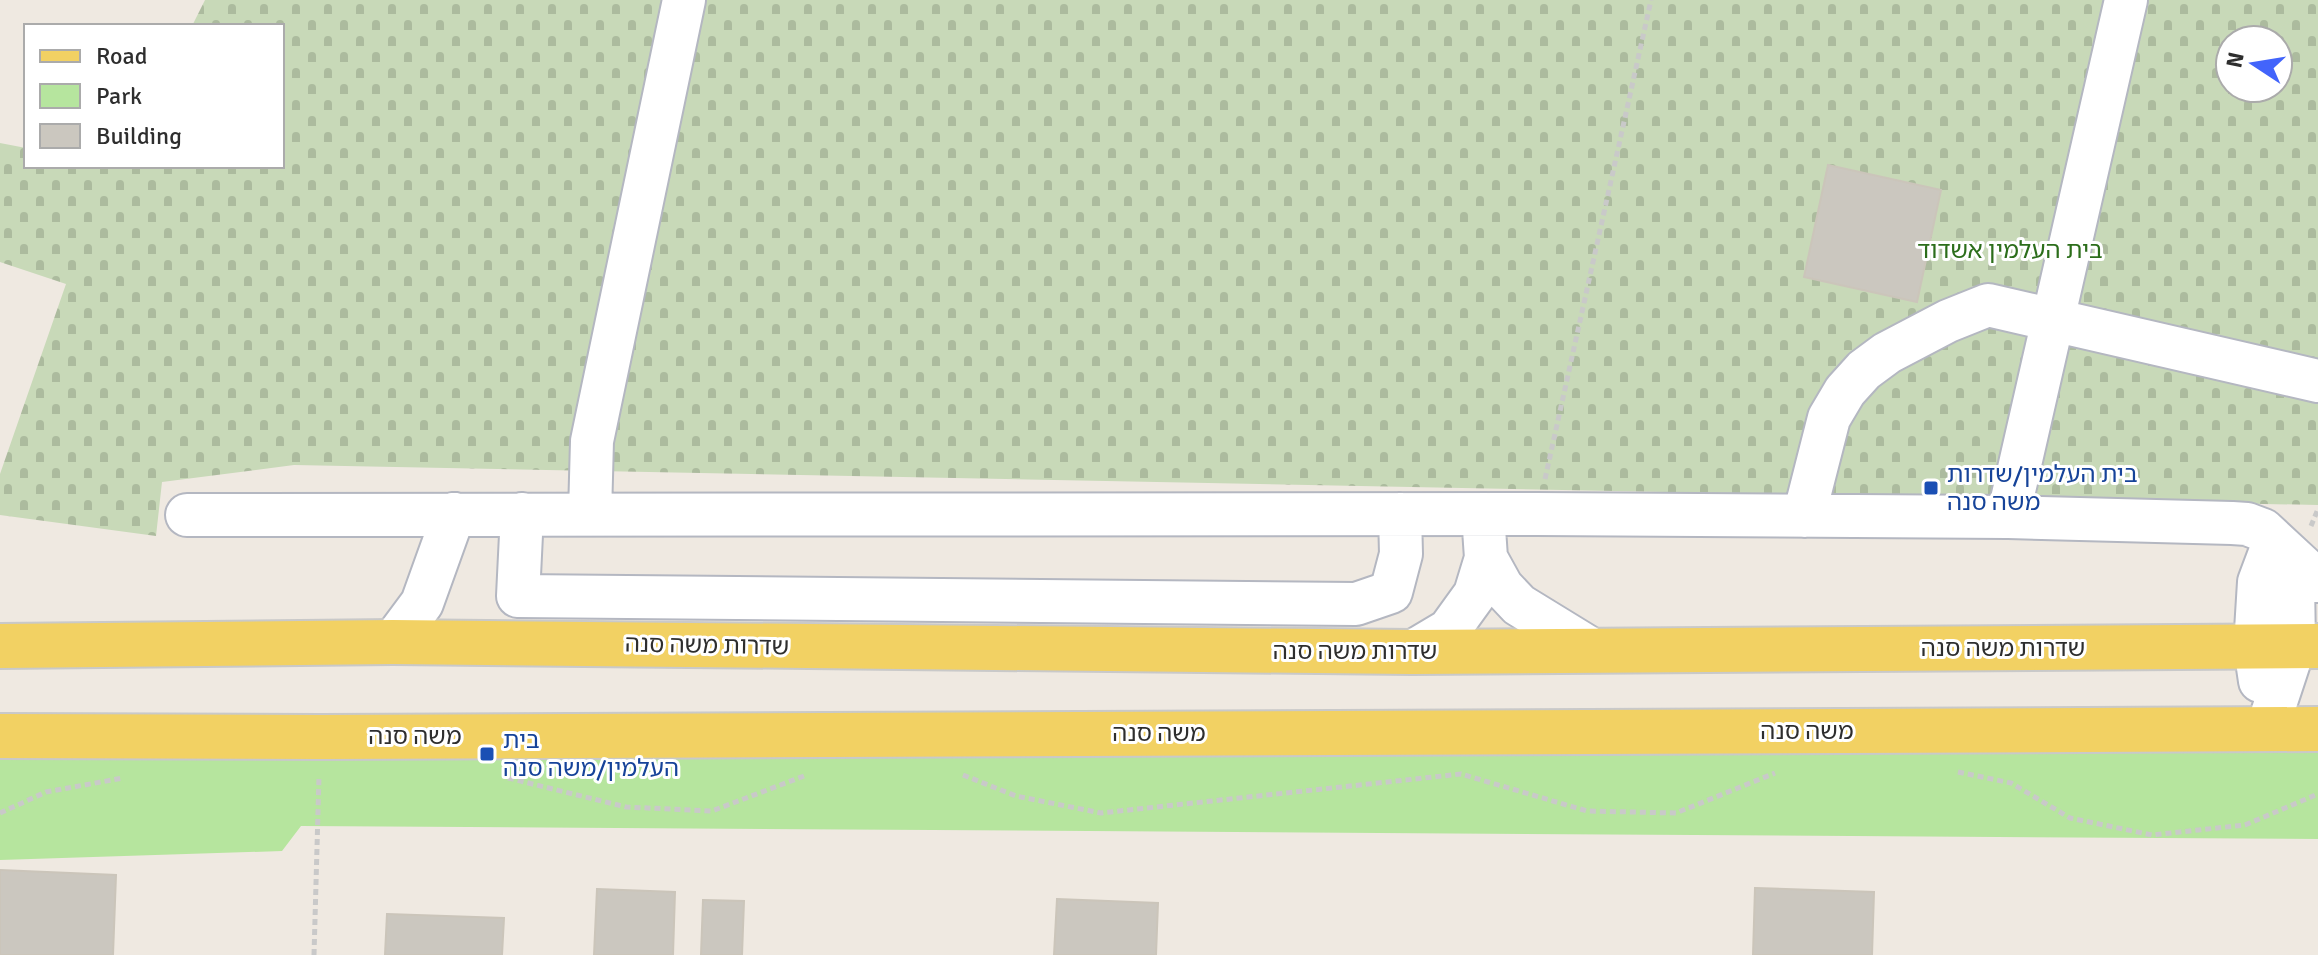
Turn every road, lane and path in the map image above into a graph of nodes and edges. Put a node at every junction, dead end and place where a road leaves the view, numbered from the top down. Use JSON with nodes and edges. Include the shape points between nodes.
{"nodes":[{"id":1,"x":684,"y":0,"type":"edge"},
{"id":2,"x":1651,"y":0,"type":"edge"},
{"id":3,"x":2126,"y":0,"type":"edge"},
{"id":4,"x":2054,"y":319,"type":"junction"},
{"id":5,"x":2318,"y":381,"type":"edge"},
{"id":6,"x":454,"y":514,"type":"junction"},
{"id":7,"x":522,"y":514,"type":"junction"},
{"id":8,"x":590,"y":514,"type":"junction"},
{"id":9,"x":1400,"y":514,"type":"junction"},
{"id":10,"x":1483,"y":514,"type":"junction"},
{"id":11,"x":1537,"y":514,"type":"junction"},
{"id":12,"x":187,"y":515,"type":"dead end"},
{"id":13,"x":1804,"y":516,"type":"junction"},
{"id":14,"x":2008,"y":517,"type":"junction"},
{"id":15,"x":2274,"y":542,"type":"junction"},
{"id":16,"x":1486,"y":558,"type":"junction"},
{"id":17,"x":2318,"y":581,"type":"edge"},
{"id":18,"x":393,"y":642,"type":"junction"},
{"id":19,"x":0,"y":646,"type":"edge"},
{"id":20,"x":2289,"y":647,"type":"edge"},
{"id":21,"x":1594,"y":651,"type":"junction"},
{"id":22,"x":1412,"y":652,"type":"junction"},
{"id":23,"x":2267,"y":729,"type":"junction"},
{"id":24,"x":2318,"y":729,"type":"edge"},
{"id":25,"x":0,"y":736,"type":"edge"},
{"id":26,"x":321,"y":737,"type":"junction"},
{"id":27,"x":950,"y":770,"type":"dead end"},
{"id":28,"x":1783,"y":770,"type":"dead end"},
{"id":29,"x":1952,"y":770,"type":"dead end"},
{"id":30,"x":809,"y":774,"type":"dead end"},
{"id":31,"x":501,"y":776,"type":"dead end"},
{"id":32,"x":130,"y":777,"type":"dead end"},
{"id":33,"x":2318,"y":794,"type":"edge"},
{"id":34,"x":0,"y":813,"type":"edge"},
{"id":35,"x":314,"y":955,"type":"edge"}],
"edges":[{"from":1,"to":8,"type":"lane","via":[[592,441]]},
{"from":2,"to":11,"type":"path"},
{"from":3,"to":4,"type":"lane"},
{"from":4,"to":5,"type":"lane"},
{"from":4,"to":13,"type":"lane","via":[[1988,305],[1948,321],[1864,370],[1829,418]]},
{"from":4,"to":14,"type":"lane"},
{"from":6,"to":7,"type":"lane"},
{"from":6,"to":12,"type":"lane"},
{"from":6,"to":18,"type":"lane","via":[[422,603]]},
{"from":7,"to":8,"type":"lane"},
{"from":7,"to":9,"type":"lane","via":[[518,596],[1356,604],[1391,592],[1401,554]]},
{"from":8,"to":9,"type":"lane"},
{"from":9,"to":10,"type":"lane"},
{"from":10,"to":11,"type":"lane"},
{"from":10,"to":16,"type":"lane"},
{"from":11,"to":13,"type":"lane"},
{"from":13,"to":14,"type":"lane"},
{"from":14,"to":15,"type":"lane","via":[[2247,524]]},
{"from":15,"to":17,"type":"lane"},
{"from":15,"to":20,"type":"lane","via":[[2293,580]]},
{"from":16,"to":21,"type":"lane","via":[[1519,605]]},
{"from":16,"to":22,"type":"lane","via":[[1464,612],[1449,630]]},
{"from":18,"to":19,"type":"main road"},
{"from":18,"to":22,"type":"main road","name":"שדרות משה סנה"},
{"from":20,"to":21,"type":"main road","name":"שדרות משה סנה"},
{"from":20,"to":23,"type":"lane"},
{"from":21,"to":22,"type":"main road","name":"שדרות משה סנה"},
{"from":23,"to":24,"type":"main road","name":"משה סנה"},
{"from":23,"to":26,"type":"main road","name":"משה סנה"},
{"from":25,"to":26,"type":"main road","name":"משה סנה"},
{"from":26,"to":35,"type":"path"},
{"from":27,"to":28,"type":"path","via":[[1016,796],[1101,813],[1461,774],[1587,811],[1676,813]]},
{"from":29,"to":33,"type":"path","via":[[2011,783],[2070,818],[2152,835],[2245,825]]},
{"from":30,"to":31,"type":"path","via":[[712,811],[626,807]]},
{"from":32,"to":34,"type":"path","via":[[46,792]]}]}
